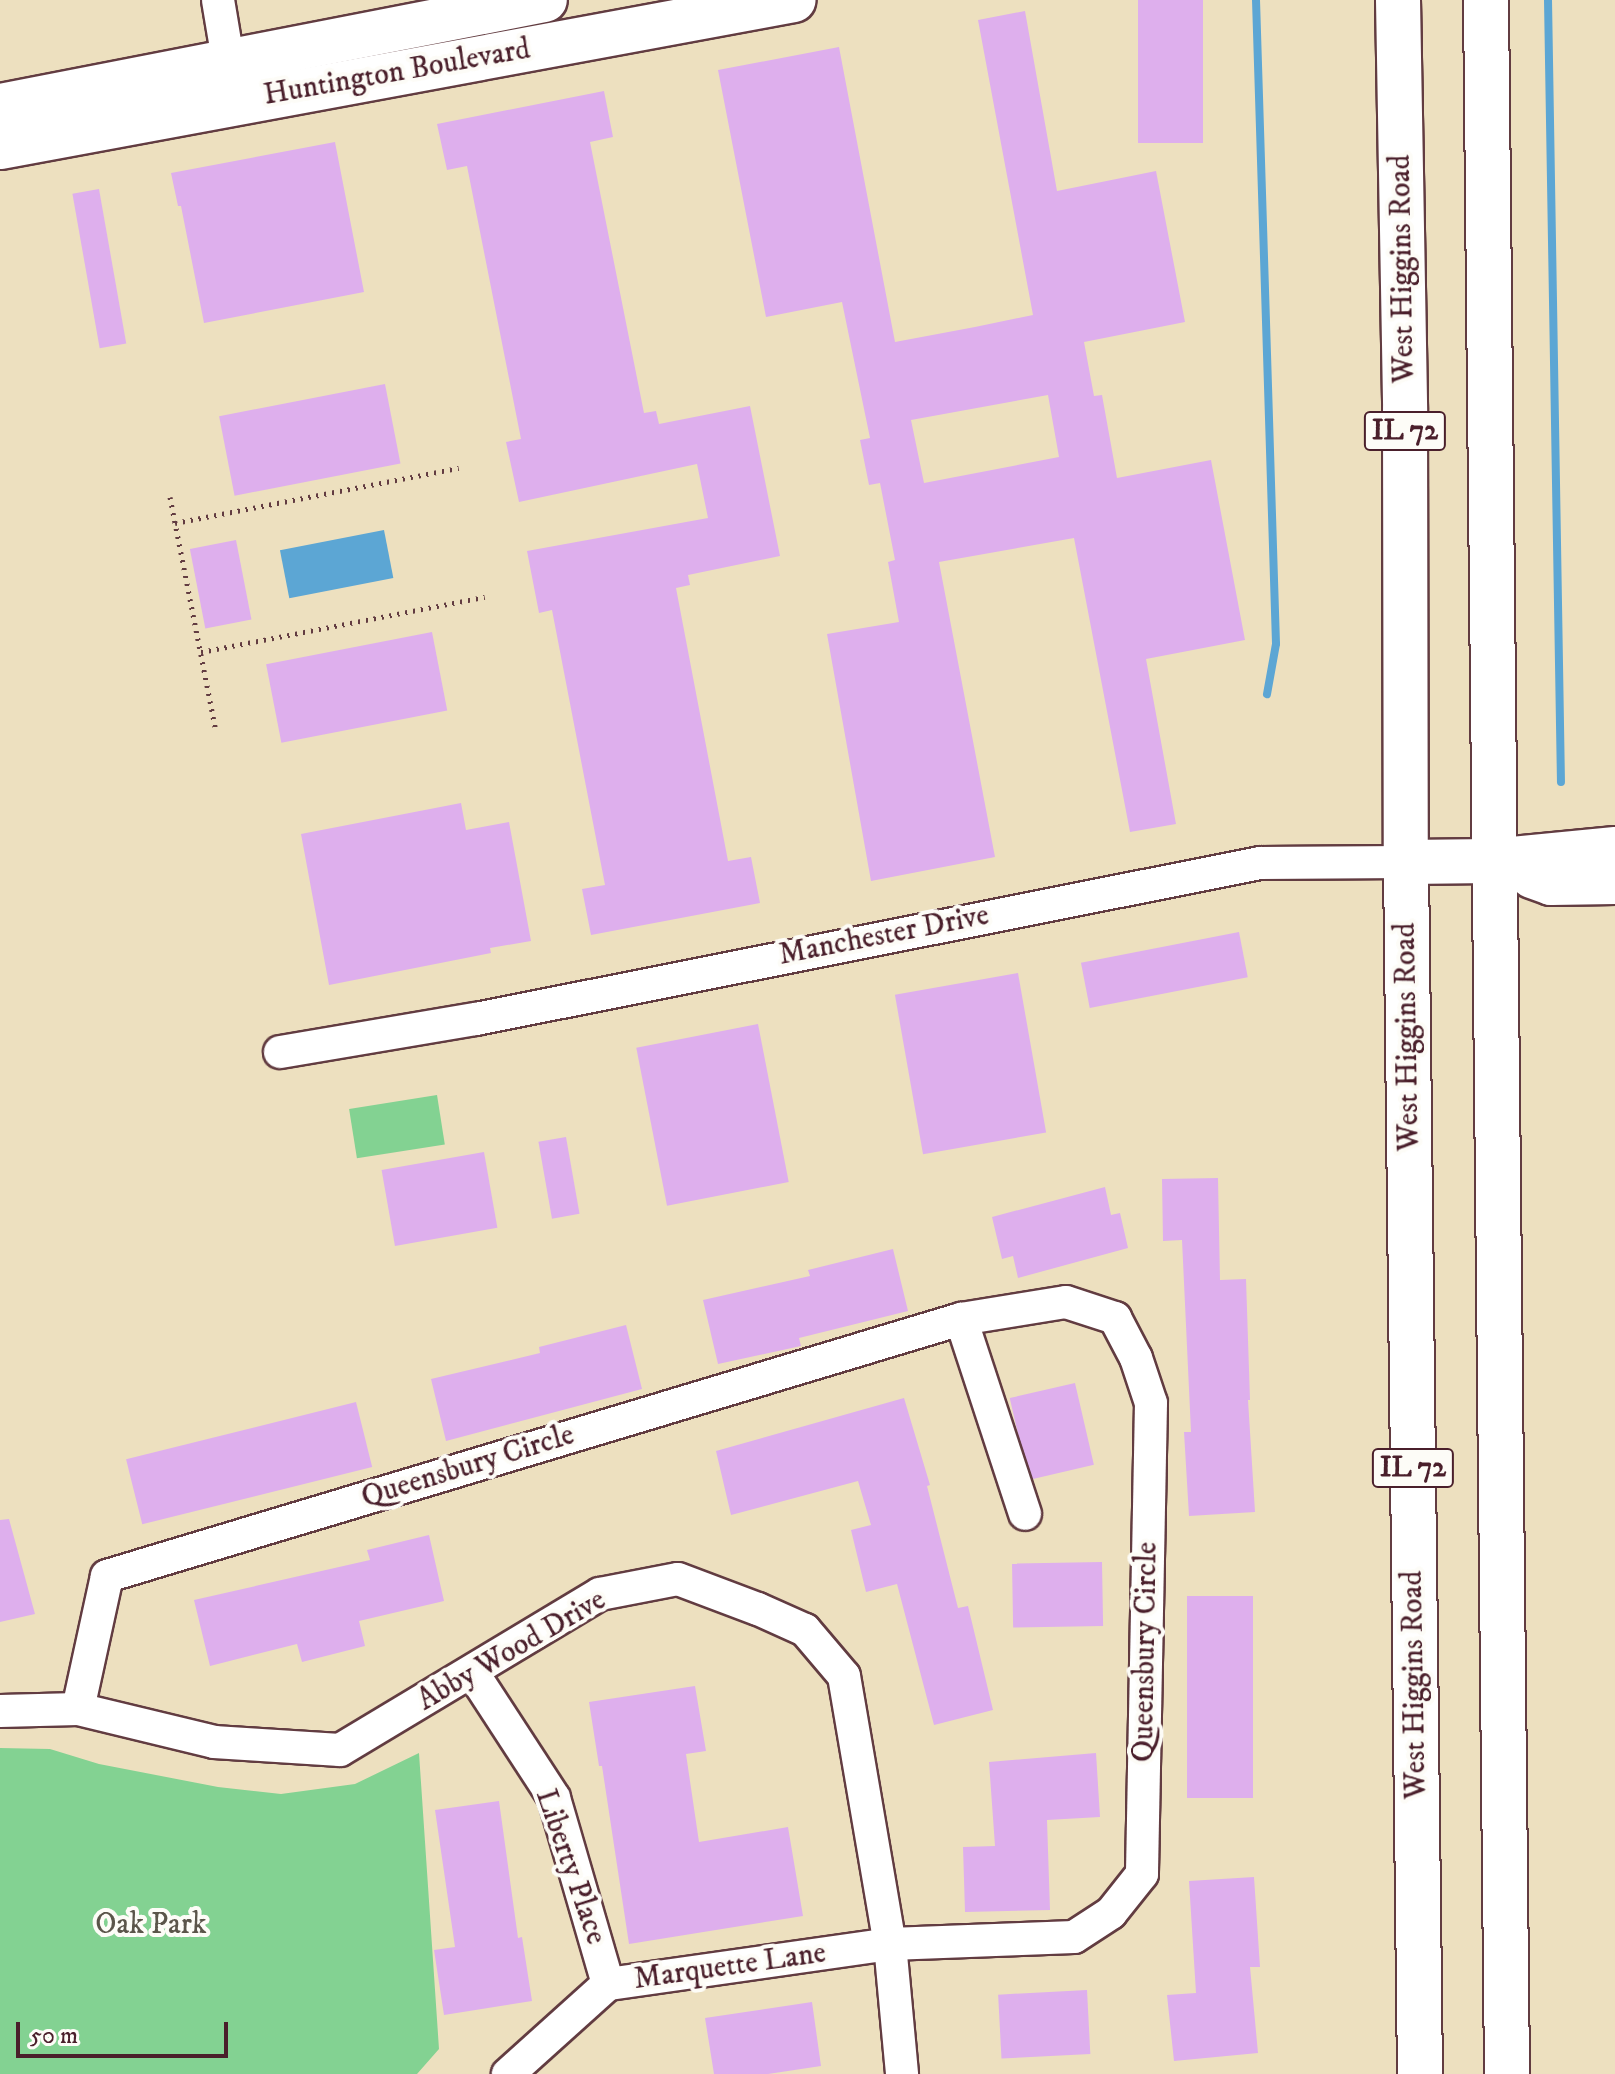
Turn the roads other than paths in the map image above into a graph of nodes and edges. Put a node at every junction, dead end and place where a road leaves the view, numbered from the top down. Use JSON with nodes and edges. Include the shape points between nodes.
{"nodes":[{"id":1,"x":218,"y":0,"type":"edge"},
{"id":2,"x":545,"y":0,"type":"edge"},
{"id":3,"x":794,"y":0,"type":"edge"},
{"id":4,"x":1398,"y":0,"type":"edge"},
{"id":5,"x":1486,"y":0,"type":"edge"},
{"id":6,"x":232,"y":84,"type":"junction"},
{"id":7,"x":0,"y":106,"type":"edge"},
{"id":8,"x":0,"y":147,"type":"edge"},
{"id":9,"x":1615,"y":849,"type":"edge"},
{"id":10,"x":1492,"y":861,"type":"junction"},
{"id":11,"x":1406,"y":862,"type":"junction"},
{"id":12,"x":1615,"y":882,"type":"edge"},
{"id":13,"x":280,"y":1052,"type":"dead end"},
{"id":14,"x":961,"y":1319,"type":"junction"},
{"id":15,"x":1025,"y":1514,"type":"dead end"},
{"id":16,"x":472,"y":1672,"type":"junction"},
{"id":17,"x":78,"y":1709,"type":"junction"},
{"id":18,"x":0,"y":1711,"type":"edge"},
{"id":19,"x":890,"y":1944,"type":"junction"},
{"id":20,"x":608,"y":1984,"type":"junction"},
{"id":21,"x":508,"y":2074,"type":"edge"},
{"id":22,"x":902,"y":2074,"type":"edge"},
{"id":23,"x":1420,"y":2074,"type":"edge"},
{"id":24,"x":1507,"y":2074,"type":"edge"}],
"edges":[{"from":1,"to":6,"type":"street"},
{"from":2,"to":6,"type":"main road","name":"Huntington Boulevard"},
{"from":3,"to":6,"type":"main road","name":"Huntington Boulevard"},
{"from":4,"to":11,"type":"main road","name":"West Higgins Road","number":"IL 72"},
{"from":5,"to":10,"type":"main road","number":"IL 72"},
{"from":6,"to":7,"type":"main road","name":"Huntington Boulevard"},
{"from":6,"to":8,"type":"main road","name":"Huntington Boulevard"},
{"from":9,"to":10,"type":"main road","name":"Manchester Drive"},
{"from":10,"to":11,"type":"main road","name":"Manchester Drive"},
{"from":10,"to":12,"type":"main road","via":[[1551,883]]},
{"from":10,"to":24,"type":"main road","number":"IL 72"},
{"from":11,"to":13,"type":"street","name":"Manchester Drive","via":[[1260,863],[476,1019]]},
{"from":11,"to":23,"type":"main road","name":"West Higgins Road","number":"IL 72"},
{"from":14,"to":15,"type":"street"},
{"from":14,"to":17,"type":"street","name":"Queensbury Circle","via":[[107,1576]]},
{"from":14,"to":19,"type":"street","name":"Queensbury Circle","via":[[1066,1302],[1115,1318],[1151,1403],[1142,1874],[1111,1913],[1074,1937]]},
{"from":16,"to":17,"type":"street","name":"Abby Wood Drive","via":[[340,1750],[214,1742]]},
{"from":16,"to":19,"type":"street","name":"Abby Wood Drive","via":[[600,1594],[678,1579],[805,1630],[844,1676]]},
{"from":16,"to":20,"type":"street","name":"Liberty Place","via":[[554,1798]]},
{"from":17,"to":18,"type":"street","name":"Abby Wood Drive"},
{"from":19,"to":20,"type":"street","name":"Marquette Lane"},
{"from":19,"to":22,"type":"street","name":"Abby Wood Drive"},
{"from":20,"to":21,"type":"street","name":"Marquette Lane"}]}
